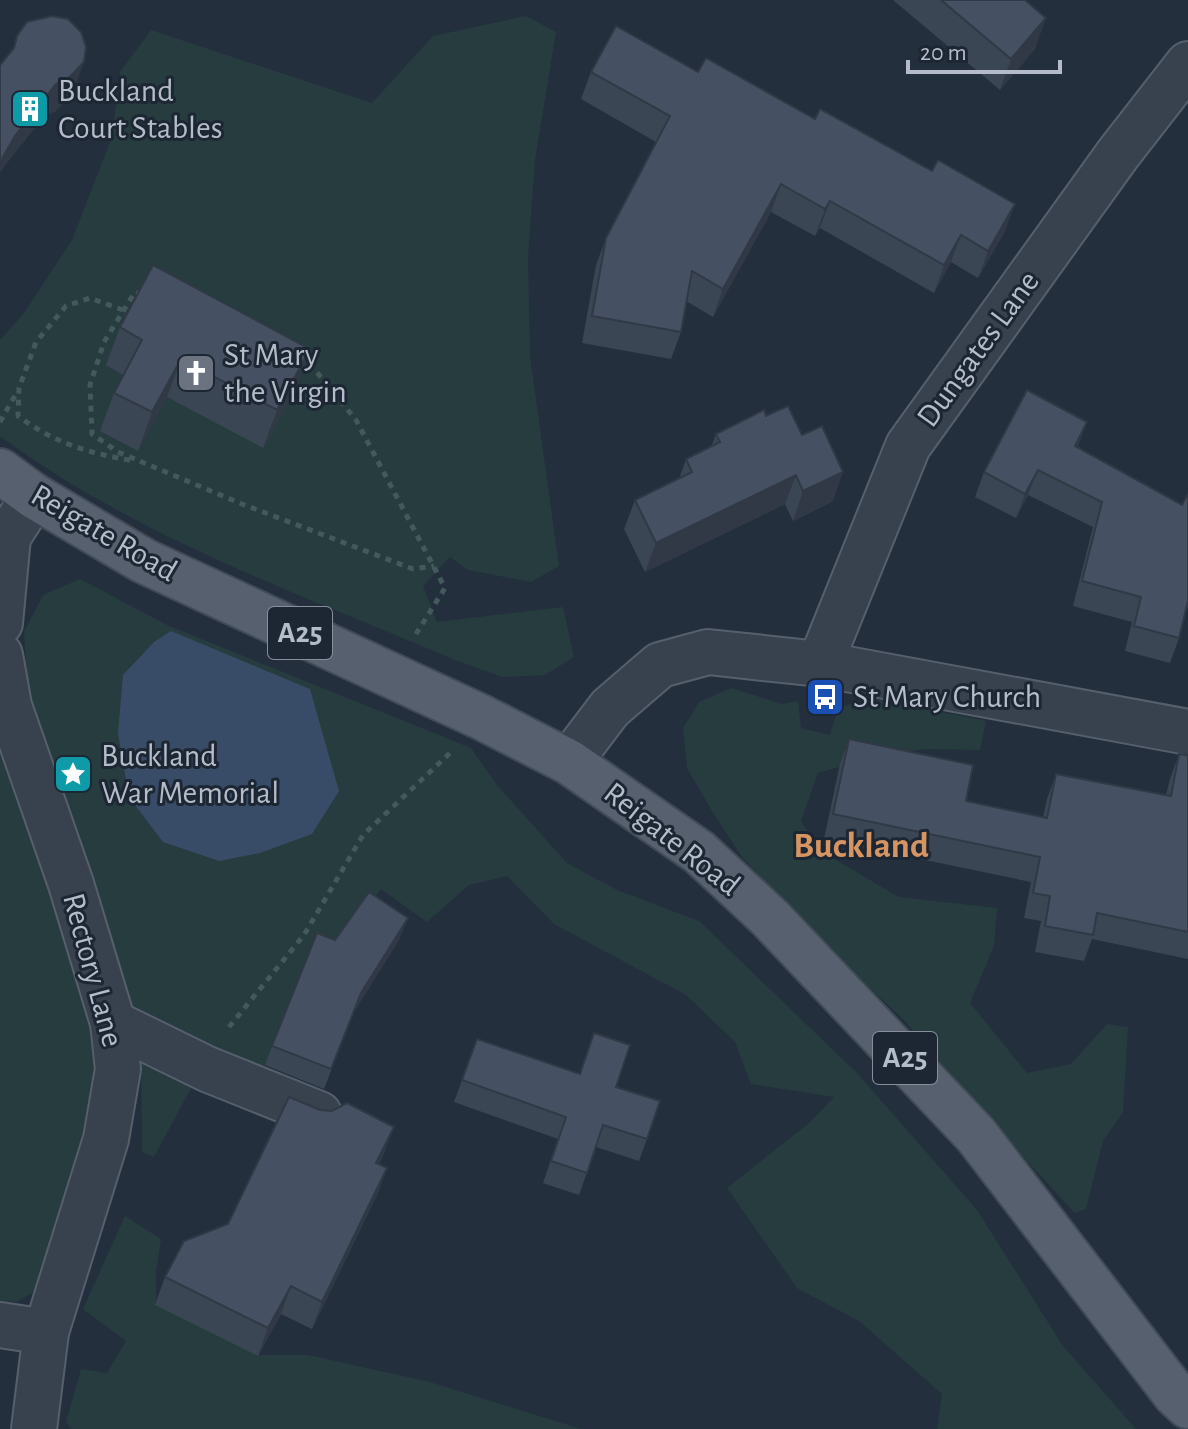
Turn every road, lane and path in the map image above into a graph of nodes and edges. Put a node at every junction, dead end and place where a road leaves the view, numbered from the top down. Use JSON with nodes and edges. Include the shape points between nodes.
{"nodes":[{"id":1,"x":1188,"y":64,"type":"edge"},
{"id":2,"x":149,"y":296,"type":"edge"},
{"id":3,"x":123,"y":310,"type":"junction"},
{"id":4,"x":289,"y":349,"type":"edge"},
{"id":5,"x":19,"y":388,"type":"junction"},
{"id":6,"x":0,"y":422,"type":"edge"},
{"id":7,"x":145,"y":463,"type":"junction"},
{"id":8,"x":0,"y":471,"type":"edge"},
{"id":9,"x":34,"y":496,"type":"junction"},
{"id":10,"x":434,"y":566,"type":"junction"},
{"id":11,"x":0,"y":623,"type":"edge"},
{"id":12,"x":0,"y":655,"type":"edge"},
{"id":13,"x":820,"y":664,"type":"junction"},
{"id":14,"x":390,"y":676,"type":"junction"},
{"id":15,"x":481,"y":717,"type":"junction"},
{"id":16,"x":1188,"y":731,"type":"edge"},
{"id":17,"x":569,"y":762,"type":"junction"},
{"id":18,"x":113,"y":1023,"type":"junction"},
{"id":19,"x":197,"y":1062,"type":"junction"},
{"id":20,"x":319,"y":1114,"type":"edge"},
{"id":21,"x":0,"y":1325,"type":"edge"},
{"id":22,"x":46,"y":1332,"type":"junction"},
{"id":23,"x":1188,"y":1406,"type":"edge"},
{"id":24,"x":34,"y":1429,"type":"edge"}],
"edges":[{"from":1,"to":13,"type":"street","name":"Dungates Lane","via":[[908,446]]},
{"from":2,"to":3,"type":"path","via":[[135,292]]},
{"from":3,"to":5,"type":"path","via":[[90,298],[66,306],[36,342]]},
{"from":3,"to":7,"type":"path","via":[[104,342],[90,385],[92,434]]},
{"from":4,"to":10,"type":"path","via":[[303,355],[356,420]]},
{"from":5,"to":6,"type":"path"},
{"from":5,"to":7,"type":"path","via":[[18,416],[37,430],[84,452]]},
{"from":7,"to":10,"type":"path","via":[[413,569]]},
{"from":8,"to":9,"type":"main road","name":"Reigate Road","number":"A25"},
{"from":9,"to":11,"type":"street","via":[[8,537]]},
{"from":9,"to":14,"type":"main road","name":"Reigate Road","number":"A25","via":[[144,561]]},
{"from":10,"to":14,"type":"path","via":[[445,588]]},
{"from":12,"to":18,"type":"street","name":"Rectory Lane","via":[[9,706]]},
{"from":13,"to":16,"type":"street"},
{"from":13,"to":17,"type":"street","via":[[708,652],[660,665],[610,708]]},
{"from":14,"to":15,"type":"main road","name":"Reigate Road","number":"A25"},
{"from":15,"to":17,"type":"main road","name":"Reigate Road","number":"A25"},
{"from":15,"to":19,"type":"path","via":[[363,835],[304,935]]},
{"from":17,"to":23,"type":"main road","name":"Reigate Road","number":"A25","via":[[699,852],[872,1022],[976,1135]]},
{"from":18,"to":19,"type":"street"},
{"from":18,"to":22,"type":"street","name":"Rectory Lane","via":[[118,1069],[106,1139]]},
{"from":19,"to":20,"type":"street"},
{"from":21,"to":22,"type":"street"},
{"from":22,"to":24,"type":"street","name":"Rectory Lane"}]}
